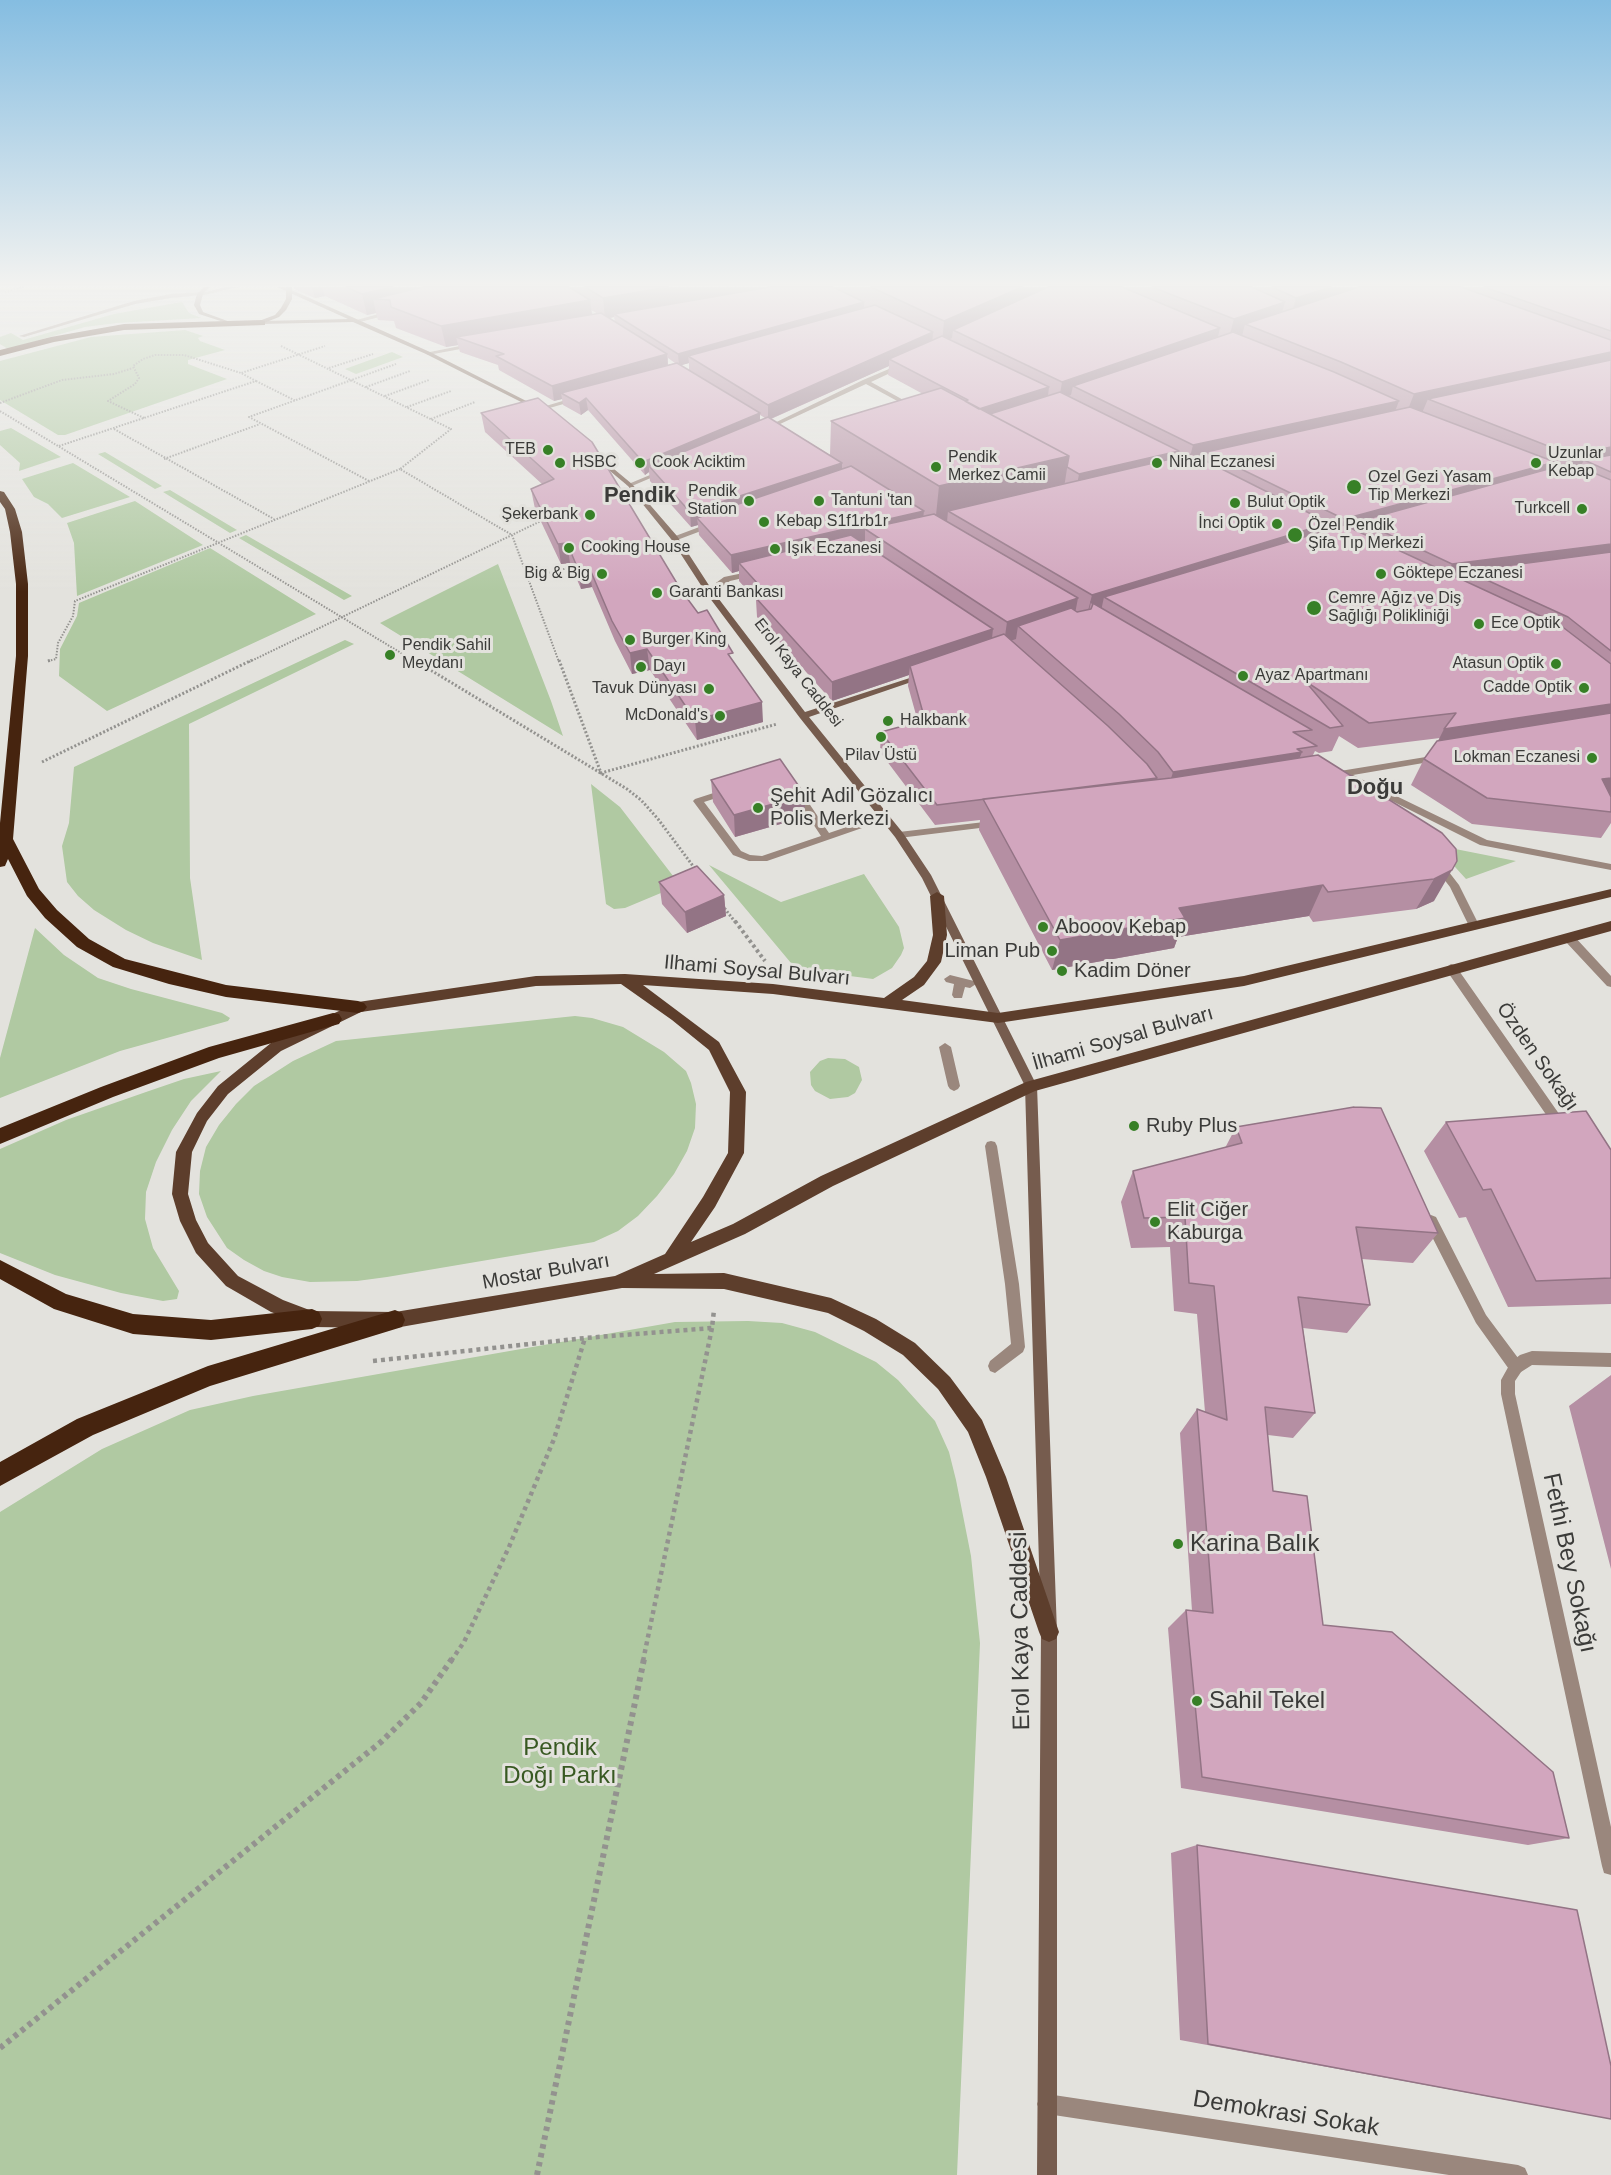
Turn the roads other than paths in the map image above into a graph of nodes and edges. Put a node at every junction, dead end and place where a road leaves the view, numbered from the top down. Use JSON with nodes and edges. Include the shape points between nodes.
{"nodes":[{"id":1,"x":498,"y":388,"type":"edge"},
{"id":2,"x":849,"y":388,"type":"edge"},
{"id":3,"x":879,"y":388,"type":"edge"},
{"id":4,"x":582,"y":398,"type":"edge"},
{"id":5,"x":539,"y":409,"type":"junction"},
{"id":6,"x":923,"y":413,"type":"edge"},
{"id":7,"x":548,"y":416,"type":"edge"},
{"id":8,"x":762,"y":421,"type":"edge"},
{"id":9,"x":771,"y":426,"type":"junction"},
{"id":10,"x":760,"y":431,"type":"edge"},
{"id":11,"x":780,"y":432,"type":"edge"},
{"id":12,"x":590,"y":452,"type":"edge"},
{"id":13,"x":674,"y":467,"type":"edge"},
{"id":14,"x":630,"y":485,"type":"junction"},
{"id":15,"x":0,"y":494,"type":"edge"},
{"id":16,"x":719,"y":523,"type":"edge"},
{"id":17,"x":674,"y":538,"type":"junction"},
{"id":18,"x":761,"y":571,"type":"edge"},
{"id":19,"x":709,"y":591,"type":"junction"},
{"id":20,"x":932,"y":674,"type":"edge"},
{"id":21,"x":803,"y":716,"type":"junction"},
{"id":22,"x":1446,"y":757,"type":"edge"},
{"id":23,"x":1332,"y":771,"type":"edge"},
{"id":24,"x":1342,"y":773,"type":"junction"},
{"id":25,"x":791,"y":783,"type":"edge"},
{"id":26,"x":1365,"y":785,"type":"junction"},
{"id":27,"x":741,"y":788,"type":"edge"},
{"id":28,"x":1351,"y":793,"type":"edge"},
{"id":29,"x":885,"y":817,"type":"junction"},
{"id":30,"x":1002,"y":822,"type":"edge"},
{"id":31,"x":899,"y":835,"type":"junction"},
{"id":32,"x":826,"y":836,"type":"junction"},
{"id":33,"x":6,"y":839,"type":"junction"},
{"id":34,"x":1434,"y":860,"type":"edge"},
{"id":35,"x":0,"y":862,"type":"edge"},
{"id":36,"x":1611,"y":867,"type":"edge"},
{"id":37,"x":1611,"y":893,"type":"edge"},
{"id":38,"x":938,"y":896,"type":"junction"},
{"id":39,"x":1473,"y":923,"type":"dead end"},
{"id":40,"x":1611,"y":926,"type":"edge"},
{"id":41,"x":1569,"y":938,"type":"junction"},
{"id":42,"x":1451,"y":968,"type":"junction"},
{"id":43,"x":625,"y":979,"type":"junction"},
{"id":44,"x":960,"y":982,"type":"dead end"},
{"id":45,"x":1611,"y":983,"type":"edge"},
{"id":46,"x":958,"y":995,"type":"dead end"},
{"id":47,"x":886,"y":1004,"type":"junction"},
{"id":48,"x":358,"y":1007,"type":"junction"},
{"id":49,"x":998,"y":1018,"type":"junction"},
{"id":50,"x":333,"y":1020,"type":"junction"},
{"id":51,"x":945,"y":1047,"type":"dead end"},
{"id":52,"x":954,"y":1086,"type":"dead end"},
{"id":53,"x":1031,"y":1086,"type":"junction"},
{"id":54,"x":1564,"y":1131,"type":"edge"},
{"id":55,"x":0,"y":1136,"type":"edge"},
{"id":56,"x":991,"y":1146,"type":"dead end"},
{"id":57,"x":1424,"y":1208,"type":"edge"},
{"id":58,"x":671,"y":1259,"type":"junction"},
{"id":59,"x":0,"y":1269,"type":"edge"},
{"id":60,"x":616,"y":1283,"type":"junction"},
{"id":61,"x":312,"y":1319,"type":"junction"},
{"id":62,"x":395,"y":1320,"type":"junction"},
{"id":63,"x":1611,"y":1360,"type":"edge"},
{"id":64,"x":995,"y":1366,"type":"dead end"},
{"id":65,"x":1516,"y":1367,"type":"junction"},
{"id":66,"x":0,"y":1475,"type":"edge"},
{"id":67,"x":1049,"y":1632,"type":"junction"},
{"id":68,"x":1611,"y":1866,"type":"edge"},
{"id":69,"x":1047,"y":2104,"type":"junction"},
{"id":70,"x":1047,"y":2175,"type":"edge"},
{"id":71,"x":1518,"y":2175,"type":"edge"}],
"edges":[{"from":1,"to":5,"type":"street"},
{"from":2,"to":9,"type":"street"},
{"from":3,"to":6,"type":"street"},
{"from":4,"to":5,"type":"street"},
{"from":5,"to":7,"type":"street"},
{"from":8,"to":9,"type":"street"},
{"from":9,"to":10,"type":"street"},
{"from":9,"to":11,"type":"street"},
{"from":12,"to":14,"type":"street","name":"Erol Kaya Caddesi"},
{"from":13,"to":14,"type":"street"},
{"from":14,"to":17,"type":"street","name":"Erol Kaya Caddesi"},
{"from":15,"to":33,"type":"highway","via":[[10,509],[16,532],[22,584],[22,656]]},
{"from":16,"to":17,"type":"street"},
{"from":17,"to":19,"type":"street","name":"Erol Kaya Caddesi"},
{"from":18,"to":19,"type":"street","via":[[727,579]]},
{"from":19,"to":21,"type":"street","name":"Erol Kaya Caddesi"},
{"from":20,"to":21,"type":"street"},
{"from":21,"to":29,"type":"street","name":"Erol Kaya Caddesi"},
{"from":22,"to":24,"type":"street"},
{"from":23,"to":24,"type":"street"},
{"from":24,"to":26,"type":"street"},
{"from":25,"to":32,"type":"street"},
{"from":26,"to":28,"type":"street"},
{"from":26,"to":36,"type":"street","via":[[1484,843]]},
{"from":27,"to":32,"type":"street","via":[[698,801],[737,853],[762,859]]},
{"from":29,"to":31,"type":"street","name":"Erol Kaya Caddesi"},
{"from":29,"to":32,"type":"street"},
{"from":30,"to":31,"type":"street"},
{"from":31,"to":38,"type":"street","name":"Erol Kaya Caddesi"},
{"from":33,"to":35,"type":"highway"},
{"from":33,"to":48,"type":"highway","via":[[33,892],[51,914],[83,943],[119,963],[226,991]]},
{"from":34,"to":39,"type":"street","via":[[1454,885]]},
{"from":37,"to":49,"type":"main road","name":"İlhami Soysal Bulvarı","via":[[1244,981]]},
{"from":38,"to":47,"type":"main road","via":[[940,935],[934,962],[919,981]]},
{"from":38,"to":49,"type":"street","name":"Erol Kaya Caddesi"},
{"from":40,"to":41,"type":"main road","name":"İlhami Soysal Bulvarı"},
{"from":41,"to":42,"type":"main road","name":"İlhami Soysal Bulvarı"},
{"from":41,"to":45,"type":"street"},
{"from":42,"to":53,"type":"main road","name":"İlhami Soysal Bulvarı"},
{"from":42,"to":54,"type":"street","name":"Özden Sokağı"},
{"from":43,"to":47,"type":"main road","name":"Ilhami Soysal Bulvarı","via":[[787,991]]},
{"from":43,"to":48,"type":"main road","name":"Mostar Bulvarı","via":[[536,981]]},
{"from":43,"to":58,"type":"main road","via":[[714,1046],[738,1092],[736,1153]]},
{"from":44,"to":46,"type":"street"},
{"from":47,"to":49,"type":"main road","name":"İlhami Soysal Bulvarı"},
{"from":48,"to":50,"type":"main road","name":"Mostar Bulvarı"},
{"from":49,"to":53,"type":"street","name":"Erol Kaya Caddesi"},
{"from":50,"to":55,"type":"highway","via":[[215,1052]]},
{"from":50,"to":61,"type":"main road","name":"Mostar Bulvarı","via":[[276,1047],[223,1090],[202,1117],[184,1152],[181,1169],[180,1194],[202,1248],[232,1281],[277,1306]]},
{"from":51,"to":52,"type":"street"},
{"from":53,"to":58,"type":"main road","name":"İlhami Soysal Bulvarı"},
{"from":53,"to":67,"type":"street","name":"Erol Kaya Caddesi"},
{"from":56,"to":64,"type":"street","via":[[1018,1347]]},
{"from":57,"to":65,"type":"street","via":[[1481,1319]]},
{"from":58,"to":60,"type":"main road","name":"Mostar Bulvarı"},
{"from":59,"to":61,"type":"highway","via":[[61,1302],[133,1324],[211,1330]]},
{"from":60,"to":62,"type":"main road","name":"Mostar Bulvarı"},
{"from":60,"to":67,"type":"main road","via":[[717,1280],[831,1306],[909,1349],[944,1383],[975,1426]]},
{"from":61,"to":62,"type":"main road","name":"Mostar Bulvarı"},
{"from":62,"to":66,"type":"highway","via":[[208,1376],[85,1427]]},
{"from":63,"to":65,"type":"street","via":[[1532,1358]]},
{"from":65,"to":68,"type":"street","name":"Fethi Bey Sokağı","via":[[1508,1380],[1508,1394]]},
{"from":67,"to":69,"type":"street","name":"Erol Kaya Caddesi"},
{"from":69,"to":70,"type":"street","name":"Erol Kaya Caddesi"},
{"from":69,"to":71,"type":"street","name":"Demokrasi Sokak"}]}
